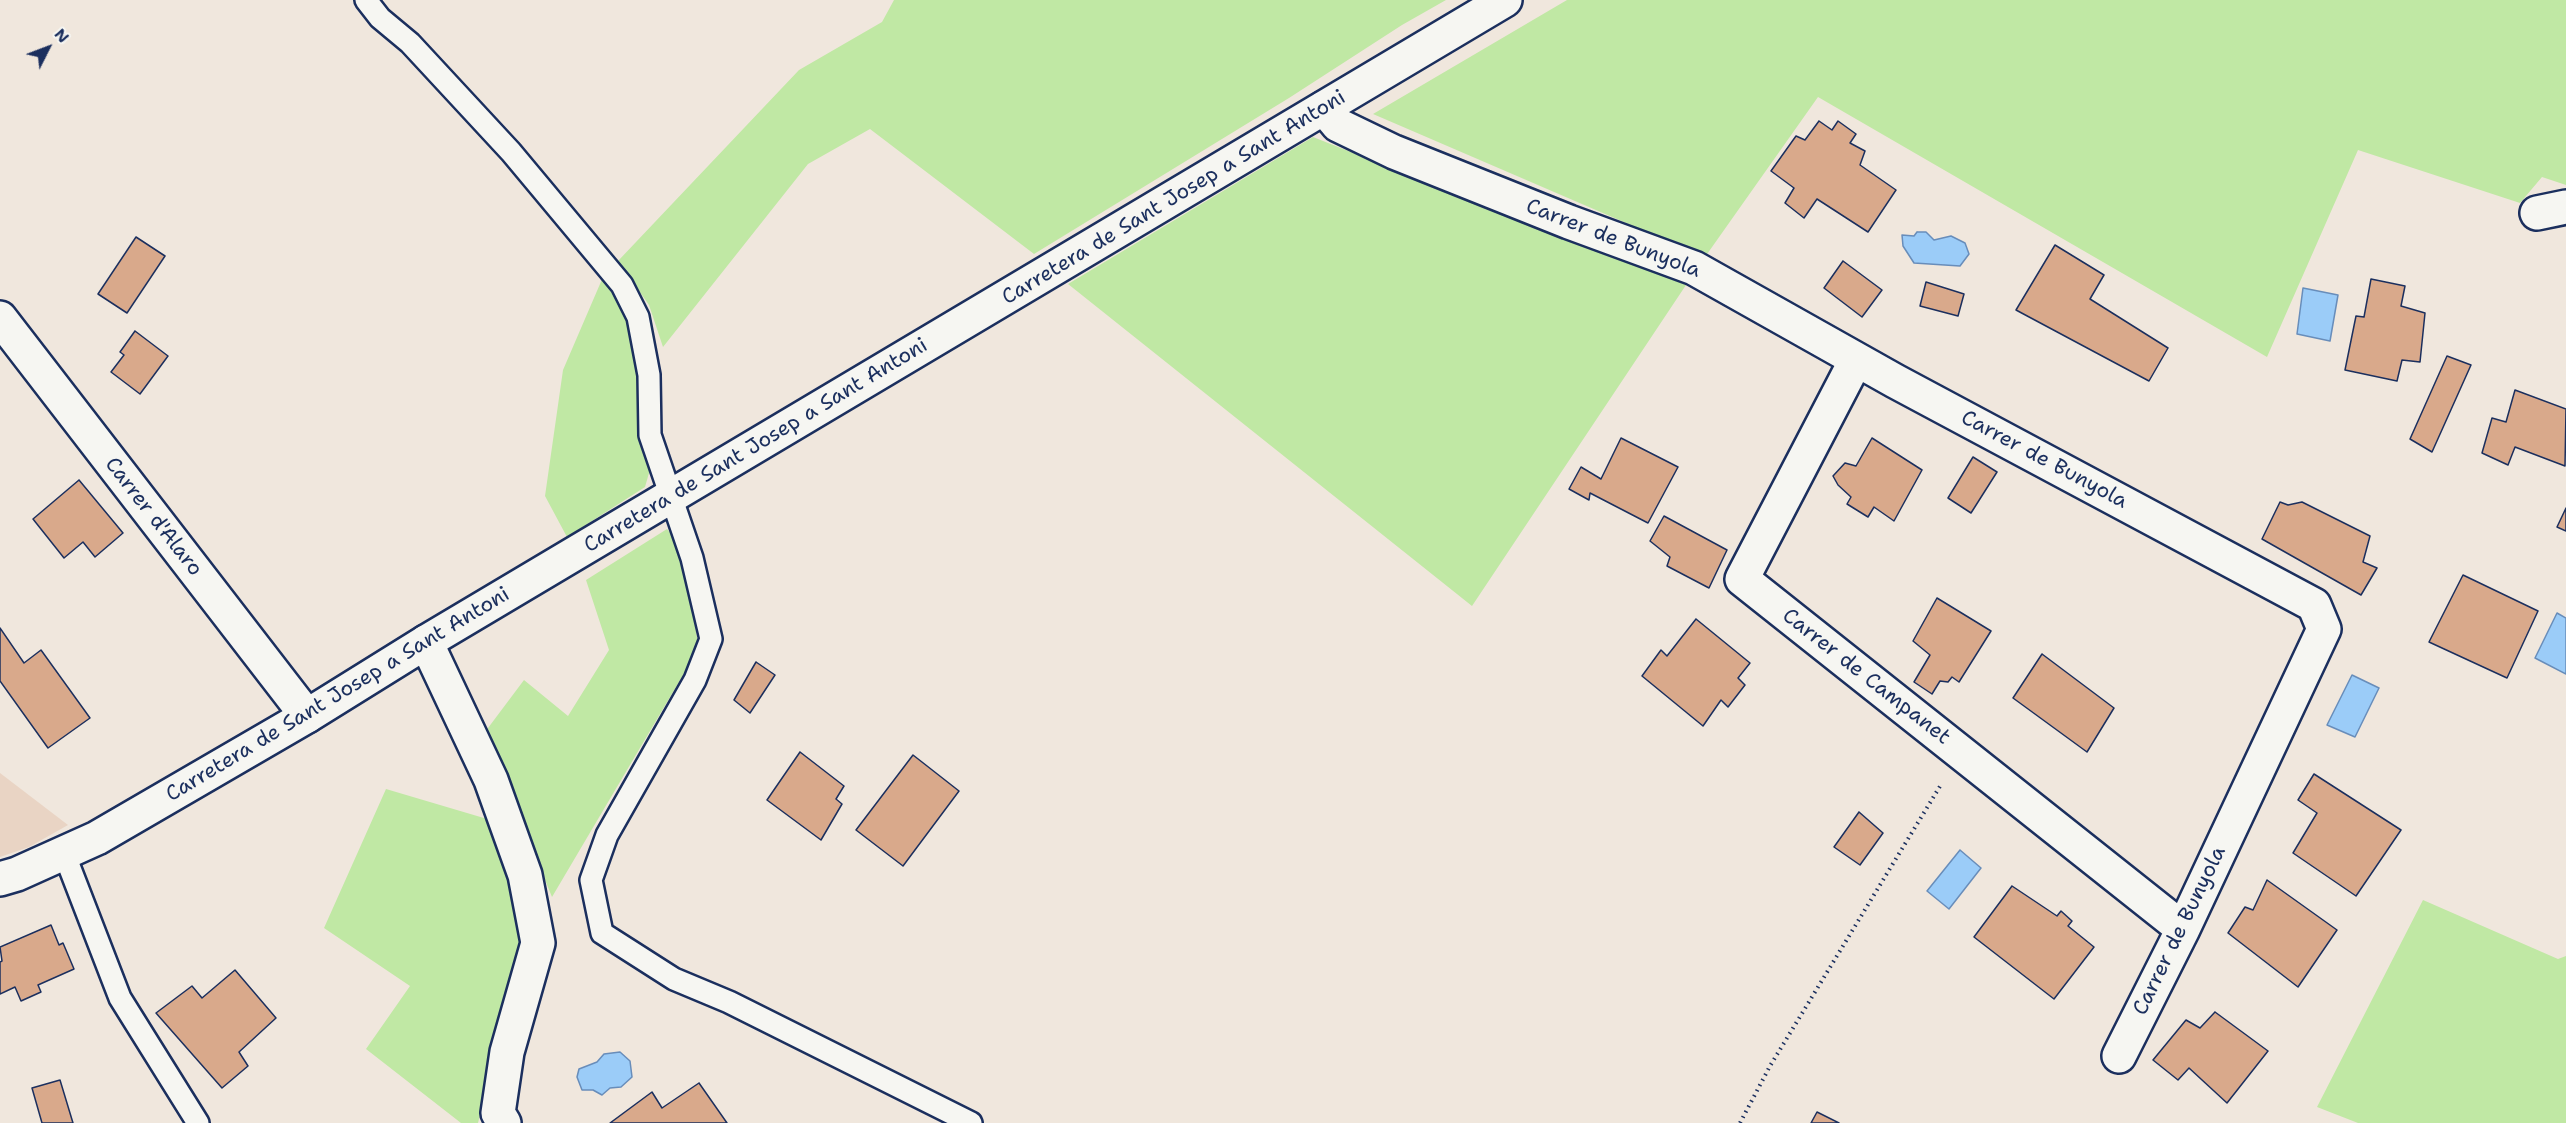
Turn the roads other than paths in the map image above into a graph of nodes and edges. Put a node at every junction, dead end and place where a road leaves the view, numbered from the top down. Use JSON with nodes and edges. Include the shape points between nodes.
{"nodes":[{"id":1,"x":366,"y":0,"type":"edge"},
{"id":2,"x":1505,"y":0,"type":"edge"},
{"id":3,"x":1324,"y":108,"type":"junction"},
{"id":4,"x":0,"y":318,"type":"edge"},
{"id":5,"x":1856,"y":360,"type":"junction"},
{"id":6,"x":672,"y":496,"type":"junction"},
{"id":7,"x":426,"y":642,"type":"junction"},
{"id":8,"x":307,"y":716,"type":"junction"},
{"id":9,"x":64,"y":853,"type":"junction"},
{"id":10,"x":0,"y":879,"type":"edge"},
{"id":11,"x":2183,"y":929,"type":"junction"},
{"id":12,"x":2119,"y":1056,"type":"dead end"},
{"id":13,"x":198,"y":1123,"type":"edge"},
{"id":14,"x":504,"y":1123,"type":"edge"},
{"id":15,"x":970,"y":1123,"type":"edge"}],
"edges":[{"from":1,"to":6,"type":"lane","via":[[511,152],[622,285],[638,317],[649,375],[650,435]]},
{"from":2,"to":3,"type":"street","name":"Carretera de Sant Josep a Sant Antoni"},
{"from":3,"to":5,"type":"street","name":"Carrer de Bunyola","via":[[1338,125],[1394,152],[1694,268]]},
{"from":3,"to":6,"type":"street","name":"Carretera de Sant Josep a Sant Antoni"},
{"from":4,"to":8,"type":"street","name":"Carrer d'Alaro"},
{"from":5,"to":11,"type":"street","name":"Carrer de Campanet","via":[[1742,579]]},
{"from":5,"to":11,"type":"street","name":"Carrer de Bunyola","via":[[2314,605],[2324,629]]},
{"from":6,"to":7,"type":"street","name":"Carretera de Sant Josep a Sant Antoni"},
{"from":6,"to":15,"type":"lane","via":[[711,639],[695,680],[607,835],[591,880],[602,933],[674,979],[729,1002]]},
{"from":7,"to":8,"type":"street","name":"Carretera de Sant Josep a Sant Antoni"},
{"from":7,"to":14,"type":"street","via":[[491,780],[525,875],[538,943],[507,1052],[498,1113]]},
{"from":8,"to":9,"type":"street","name":"Carretera de Sant Josep a Sant Antoni","via":[[97,838]]},
{"from":9,"to":10,"type":"street","name":"Carretera de Sant Josep a Sant Antoni"},
{"from":9,"to":13,"type":"lane","via":[[120,998]]},
{"from":11,"to":12,"type":"street","name":"Carrer de Bunyola"}]}
